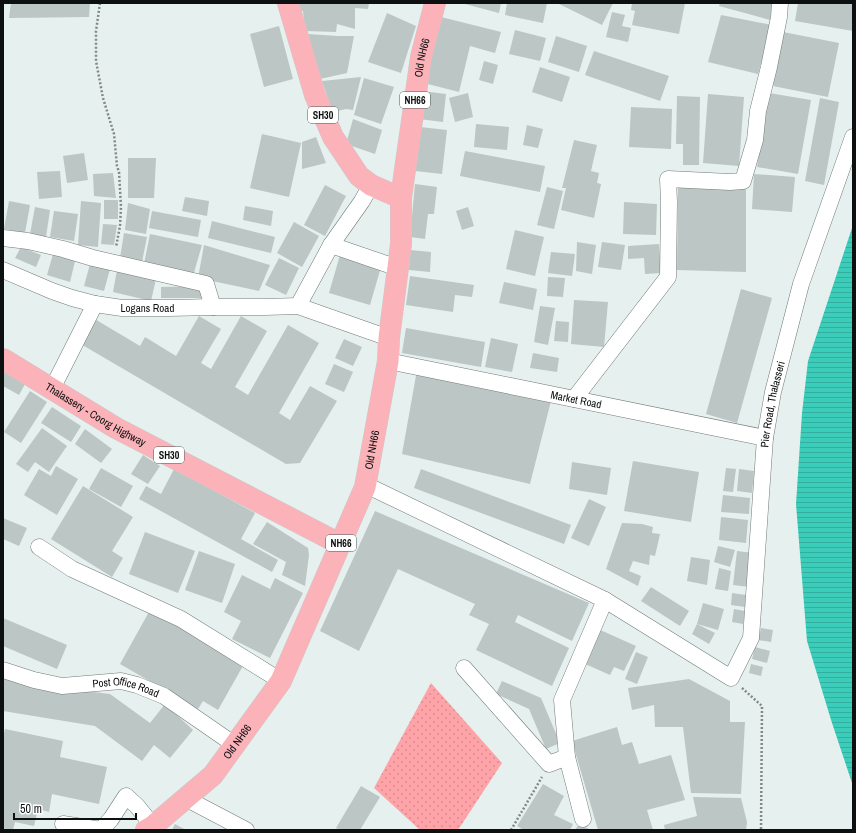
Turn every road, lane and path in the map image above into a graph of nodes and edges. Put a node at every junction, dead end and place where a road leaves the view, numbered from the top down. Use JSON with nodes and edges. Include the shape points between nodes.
{"nodes":[{"id":1,"x":100,"y":3,"type":"edge"},
{"id":2,"x":288,"y":3,"type":"edge"},
{"id":3,"x":435,"y":3,"type":"edge"},
{"id":4,"x":780,"y":3,"type":"edge"},
{"id":5,"x":853,"y":137,"type":"edge"},
{"id":6,"x":371,"y":186,"type":"junction"},
{"id":7,"x":401,"y":198,"type":"junction"},
{"id":8,"x":3,"y":238,"type":"edge"},
{"id":9,"x":330,"y":245,"type":"junction"},
{"id":10,"x":116,"y":264,"type":"junction"},
{"id":11,"x":398,"y":268,"type":"junction"},
{"id":12,"x":3,"y":270,"type":"edge"},
{"id":13,"x":95,"y":304,"type":"junction"},
{"id":14,"x":298,"y":306,"type":"junction"},
{"id":15,"x":214,"y":307,"type":"junction"},
{"id":16,"x":389,"y":338,"type":"junction"},
{"id":17,"x":3,"y":359,"type":"edge"},
{"id":18,"x":388,"y":361,"type":"junction"},
{"id":19,"x":52,"y":388,"type":"junction"},
{"id":20,"x":574,"y":399,"type":"junction"},
{"id":21,"x":765,"y":438,"type":"junction"},
{"id":22,"x":364,"y":487,"type":"junction"},
{"id":23,"x":340,"y":544,"type":"junction"},
{"id":24,"x":39,"y":547,"type":"dead end"},
{"id":25,"x":605,"y":600,"type":"junction"},
{"id":26,"x":464,"y":668,"type":"dead end"},
{"id":27,"x":3,"y":670,"type":"edge"},
{"id":28,"x":731,"y":678,"type":"junction"},
{"id":29,"x":281,"y":681,"type":"junction"},
{"id":30,"x":235,"y":745,"type":"junction"},
{"id":31,"x":567,"y":757,"type":"junction"},
{"id":32,"x":551,"y":763,"type":"junction"},
{"id":33,"x":187,"y":798,"type":"junction"},
{"id":34,"x":583,"y":818,"type":"dead end"},
{"id":35,"x":64,"y":824,"type":"dead end"},
{"id":36,"x":149,"y":828,"type":"edge"},
{"id":37,"x":246,"y":830,"type":"edge"},
{"id":38,"x":511,"y":830,"type":"edge"},
{"id":39,"x":761,"y":830,"type":"edge"}],
"edges":[{"from":1,"to":10,"type":"path","via":[[96,31],[96,61],[103,98],[114,134],[119,172],[121,207]]},
{"from":2,"to":6,"type":"main road","number":"SH30","via":[[315,95],[333,137],[359,176]]},
{"from":3,"to":7,"type":"main road","name":"Old NH66","number":"NH66","via":[[421,57]]},
{"from":4,"to":20,"type":"street","via":[[758,111],[755,140],[743,181],[668,179],[668,277]]},
{"from":5,"to":21,"type":"street","name":"Pier Road, Thalasseri","via":[[801,284],[773,392]]},
{"from":6,"to":7,"type":"main road","number":"SH30"},
{"from":6,"to":9,"type":"street"},
{"from":7,"to":11,"type":"main road","name":"Old NH66","number":"NH66"},
{"from":8,"to":10,"type":"street","via":[[63,249]]},
{"from":9,"to":11,"type":"street"},
{"from":9,"to":14,"type":"street"},
{"from":10,"to":15,"type":"street","via":[[206,284]]},
{"from":11,"to":16,"type":"main road","name":"Old NH66","number":"NH66"},
{"from":12,"to":13,"type":"street","name":"Logans Road","via":[[72,298]]},
{"from":13,"to":15,"type":"street","name":"Logans Road","via":[[122,308]]},
{"from":13,"to":19,"type":"street"},
{"from":14,"to":15,"type":"street","name":"Logans Road"},
{"from":14,"to":16,"type":"street","name":"Logans Road"},
{"from":16,"to":18,"type":"main road","name":"Old NH66","number":"NH66"},
{"from":17,"to":19,"type":"main road","name":"Thalassery - Coorg Highway","number":"SH30"},
{"from":18,"to":20,"type":"street","name":"Market Road"},
{"from":18,"to":22,"type":"main road","name":"Old NH66","number":"NH66"},
{"from":19,"to":23,"type":"main road","name":"Thalassery - Coorg Highway","number":"SH30","via":[[116,428]]},
{"from":20,"to":21,"type":"street","name":"Market Road"},
{"from":21,"to":28,"type":"street","name":"Pier Road, Thalasseri","via":[[751,638]]},
{"from":22,"to":23,"type":"main road","name":"Old NH66","number":"NH66"},
{"from":22,"to":25,"type":"street","via":[[368,486]]},
{"from":23,"to":29,"type":"main road","name":"Old NH66","number":"NH66"},
{"from":24,"to":29,"type":"street","via":[[72,570],[181,618]]},
{"from":25,"to":28,"type":"street"},
{"from":25,"to":31,"type":"street","via":[[562,700]]},
{"from":26,"to":32,"type":"street","via":[[549,764]]},
{"from":27,"to":30,"type":"street","name":"Post Office Road","via":[[62,686],[121,681],[137,685],[164,696]]},
{"from":28,"to":39,"type":"path","via":[[762,706]]},
{"from":29,"to":30,"type":"main road","name":"Old NH66","number":"NH66"},
{"from":30,"to":33,"type":"main road","name":"Old NH66","number":"NH66","via":[[213,776]]},
{"from":31,"to":32,"type":"street"},
{"from":31,"to":34,"type":"street"},
{"from":32,"to":38,"type":"path"},
{"from":33,"to":36,"type":"main road","name":"Old NH66","number":"NH66"},
{"from":33,"to":37,"type":"street"},
{"from":35,"to":36,"type":"street","via":[[101,830],[126,796],[137,806]]}]}
